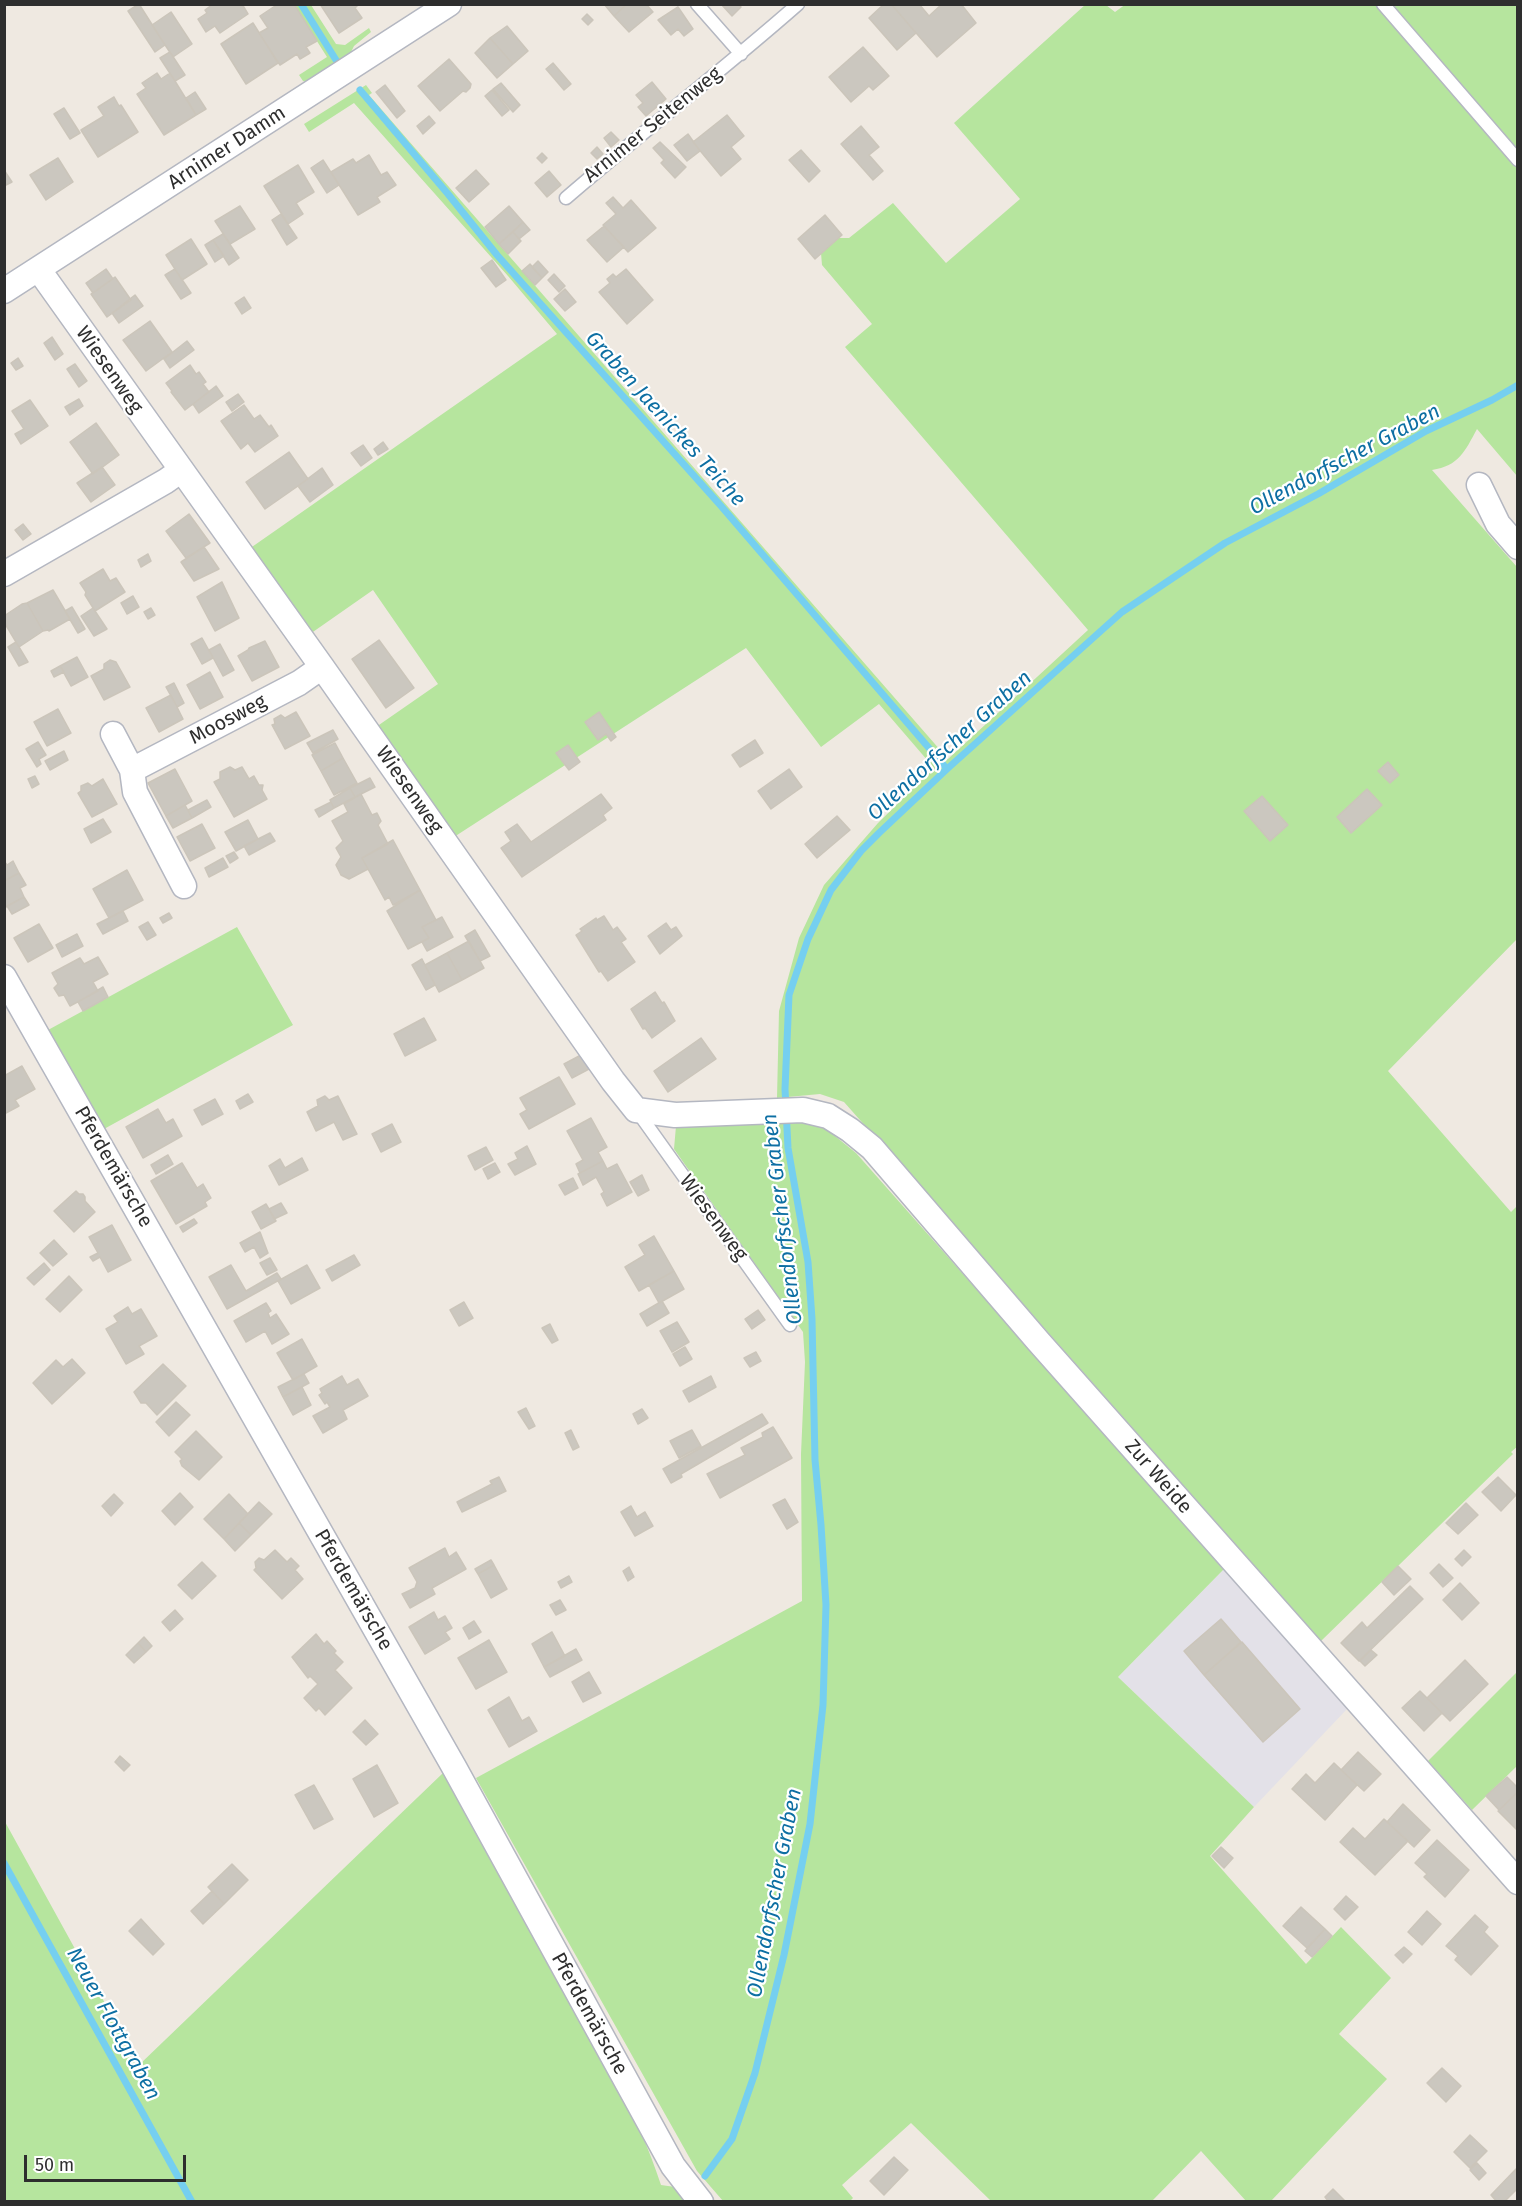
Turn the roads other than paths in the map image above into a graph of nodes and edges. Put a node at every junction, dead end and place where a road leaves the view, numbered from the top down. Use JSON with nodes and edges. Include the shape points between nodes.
{"nodes":[{"id":1,"x":449,"y":4,"type":"edge"},
{"id":2,"x":697,"y":4,"type":"edge"},
{"id":3,"x":798,"y":4,"type":"edge"},
{"id":4,"x":1383,"y":4,"type":"edge"},
{"id":5,"x":741,"y":54,"type":"junction"},
{"id":6,"x":1518,"y":160,"type":"edge"},
{"id":7,"x":566,"y":198,"type":"dead end"},
{"id":8,"x":39,"y":270,"type":"junction"},
{"id":9,"x":4,"y":291,"type":"edge"},
{"id":10,"x":180,"y":471,"type":"junction"},
{"id":11,"x":1479,"y":484,"type":"dead end"},
{"id":12,"x":1518,"y":547,"type":"edge"},
{"id":13,"x":4,"y":574,"type":"edge"},
{"id":14,"x":322,"y":667,"type":"junction"},
{"id":15,"x":113,"y":734,"type":"dead end"},
{"id":16,"x":132,"y":770,"type":"junction"},
{"id":17,"x":184,"y":886,"type":"dead end"},
{"id":18,"x":4,"y":977,"type":"edge"},
{"id":19,"x":636,"y":1110,"type":"junction"},
{"id":20,"x":790,"y":1325,"type":"dead end"},
{"id":21,"x":1518,"y":1882,"type":"edge"},
{"id":22,"x":701,"y":2202,"type":"edge"}],
"edges":[{"from":1,"to":8,"type":"street","name":"Arnimer Damm"},
{"from":2,"to":5,"type":"lane","name":"Arnimer Seitenweg"},
{"from":3,"to":5,"type":"lane","name":"Arnimer Seitenweg"},
{"from":4,"to":6,"type":"lane"},
{"from":5,"to":7,"type":"lane","name":"Arnimer Seitenweg"},
{"from":8,"to":9,"type":"street","name":"Arnimer Damm"},
{"from":8,"to":10,"type":"street","name":"Wiesenweg"},
{"from":10,"to":13,"type":"street"},
{"from":10,"to":14,"type":"street","name":"Wiesenweg"},
{"from":11,"to":12,"type":"street","via":[[1498,524]]},
{"from":14,"to":16,"type":"street","name":"Moosweg","via":[[299,683]]},
{"from":14,"to":19,"type":"street","name":"Wiesenweg"},
{"from":15,"to":16,"type":"street"},
{"from":16,"to":17,"type":"street","via":[[135,792]]},
{"from":18,"to":22,"type":"street","name":"Pferdemärsche","via":[[454,1767],[673,2166]]},
{"from":19,"to":20,"type":"lane","name":"Wiesenweg"},
{"from":19,"to":21,"type":"street","name":"Zur Weide","via":[[675,1115],[803,1110],[828,1116],[872,1148]]}]}
